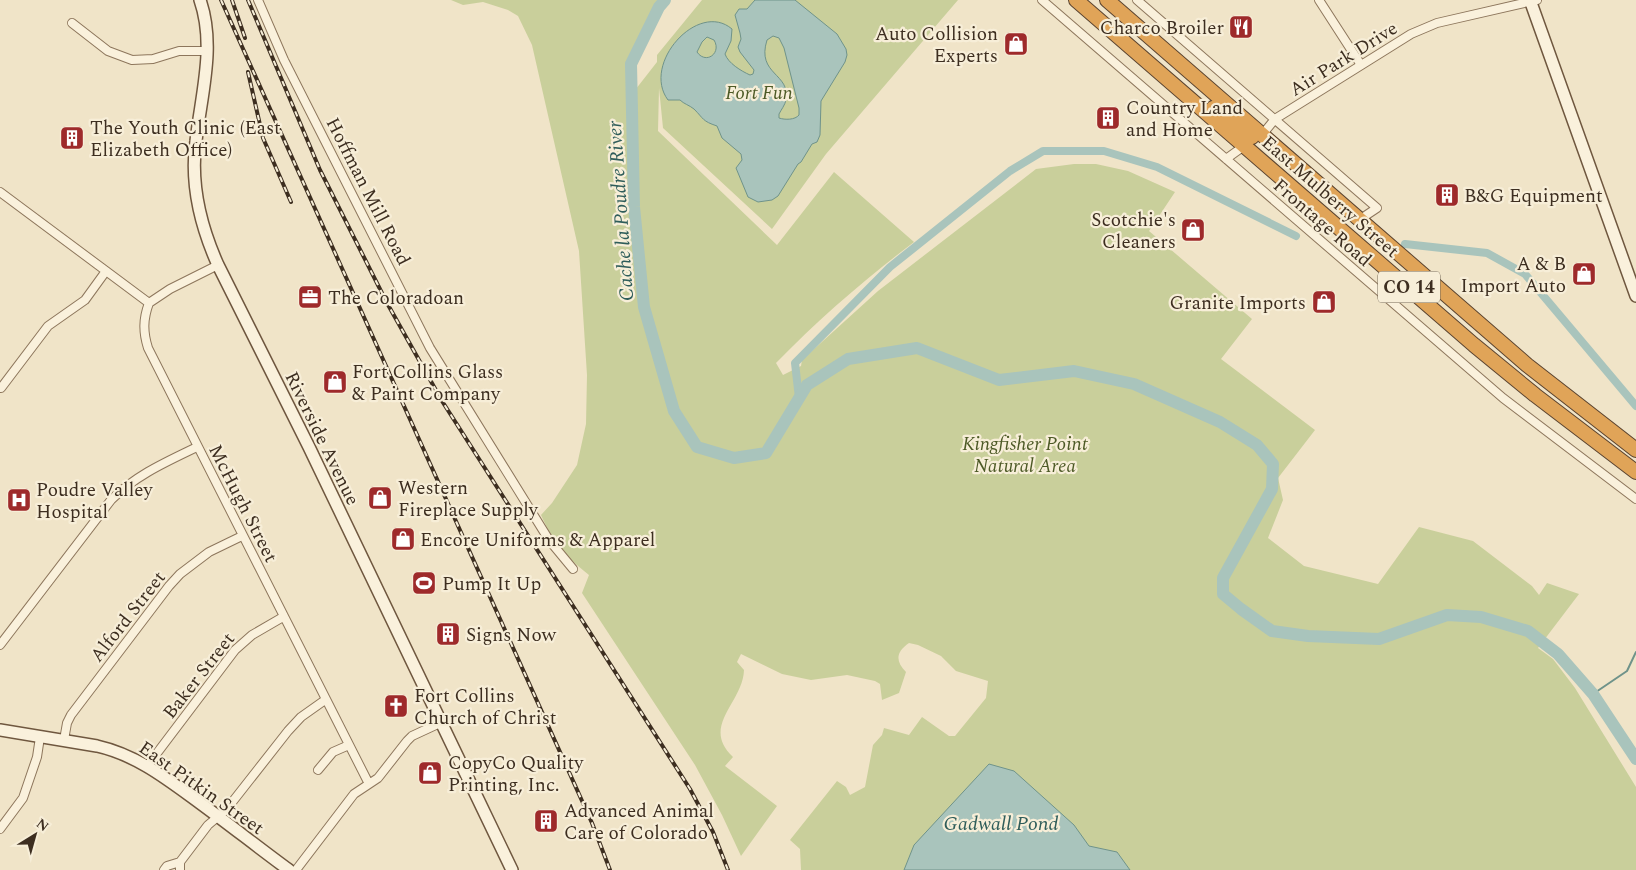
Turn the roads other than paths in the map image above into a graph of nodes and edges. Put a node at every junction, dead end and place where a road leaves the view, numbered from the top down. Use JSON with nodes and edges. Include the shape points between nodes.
{"nodes":[{"id":1,"x":200,"y":0,"type":"edge"},
{"id":2,"x":258,"y":0,"type":"edge"},
{"id":3,"x":1042,"y":0,"type":"edge"},
{"id":4,"x":1076,"y":0,"type":"edge"},
{"id":5,"x":1106,"y":0,"type":"edge"},
{"id":6,"x":1137,"y":0,"type":"edge"},
{"id":7,"x":1319,"y":0,"type":"edge"},
{"id":8,"x":1532,"y":1,"type":"edge"},
{"id":9,"x":72,"y":23,"type":"dead end"},
{"id":10,"x":207,"y":51,"type":"junction"},
{"id":11,"x":1361,"y":65,"type":"junction"},
{"id":12,"x":1166,"y":78,"type":"junction"},
{"id":13,"x":1275,"y":119,"type":"junction"},
{"id":14,"x":1262,"y":135,"type":"junction"},
{"id":15,"x":1244,"y":146,"type":"junction"},
{"id":16,"x":1226,"y":160,"type":"junction"},
{"id":17,"x":0,"y":192,"type":"edge"},
{"id":18,"x":1359,"y":220,"type":"junction"},
{"id":19,"x":218,"y":264,"type":"junction"},
{"id":20,"x":106,"y":271,"type":"junction"},
{"id":21,"x":1636,"y":296,"type":"edge"},
{"id":22,"x":149,"y":303,"type":"junction"},
{"id":23,"x":1430,"y":305,"type":"junction"},
{"id":24,"x":1,"y":388,"type":"edge"},
{"id":25,"x":197,"y":447,"type":"junction"},
{"id":26,"x":1636,"y":450,"type":"edge"},
{"id":27,"x":1636,"y":472,"type":"edge"},
{"id":28,"x":1636,"y":499,"type":"edge"},
{"id":29,"x":242,"y":536,"type":"junction"},
{"id":30,"x":574,"y":569,"type":"dead end"},
{"id":31,"x":283,"y":617,"type":"junction"},
{"id":32,"x":0,"y":645,"type":"edge"},
{"id":33,"x":325,"y":700,"type":"junction"},
{"id":34,"x":440,"y":723,"type":"junction"},
{"id":35,"x":0,"y":730,"type":"edge"},
{"id":36,"x":40,"y":737,"type":"junction"},
{"id":37,"x":64,"y":740,"type":"junction"},
{"id":38,"x":349,"y":745,"type":"junction"},
{"id":39,"x":148,"y":766,"type":"junction"},
{"id":40,"x":318,"y":770,"type":"dead end"},
{"id":41,"x":369,"y":784,"type":"junction"},
{"id":42,"x":218,"y":817,"type":"junction"},
{"id":43,"x":0,"y":829,"type":"edge"},
{"id":44,"x":180,"y":866,"type":"edge"},
{"id":45,"x":164,"y":870,"type":"edge"},
{"id":46,"x":289,"y":870,"type":"edge"},
{"id":47,"x":296,"y":870,"type":"edge"},
{"id":48,"x":512,"y":870,"type":"edge"}],
"edges":[{"from":1,"to":10,"type":"main road","name":"Riverside Avenue","via":[[205,18]]},
{"from":2,"to":30,"type":"street","name":"Hoffman Mill Road","via":[[284,60],[430,348],[549,540]]},
{"from":3,"to":16,"type":"street","name":"Frontage Road"},
{"from":4,"to":12,"type":"highway","name":"East Mulberry Street","number":"CO 14"},
{"from":5,"to":14,"type":"highway","name":"East Mulberry Street","number":"CO 14"},
{"from":6,"to":13,"type":"street","name":"Frontage Road"},
{"from":7,"to":11,"type":"street"},
{"from":8,"to":11,"type":"street","name":"Air Park Drive","via":[[1437,23],[1405,37]]},
{"from":8,"to":21,"type":"main road"},
{"from":9,"to":10,"type":"street","via":[[108,50],[132,60],[154,59],[179,51]]},
{"from":10,"to":19,"type":"main road","name":"Riverside Avenue","via":[[194,174],[201,222]]},
{"from":11,"to":13,"type":"street","name":"Air Park Drive"},
{"from":12,"to":14,"type":"highway","via":[[1249,136]]},
{"from":12,"to":15,"type":"highway","name":"East Mulberry Street","number":"CO 14"},
{"from":13,"to":14,"type":"street","name":"Air Park Drive"},
{"from":13,"to":18,"type":"street","name":"Frontage Road","via":[[1377,208]]},
{"from":14,"to":18,"type":"highway","name":"East Mulberry Street","number":"CO 14"},
{"from":14,"to":23,"type":"highway","via":[[1277,164],[1369,244]]},
{"from":15,"to":16,"type":"street"},
{"from":15,"to":23,"type":"highway","name":"East Mulberry Street","number":"CO 14"},
{"from":16,"to":28,"type":"street","name":"Frontage Road","via":[[1503,398]]},
{"from":17,"to":20,"type":"street"},
{"from":18,"to":26,"type":"highway","name":"East Mulberry Street","number":"CO 14","via":[[1527,365]]},
{"from":19,"to":22,"type":"street"},
{"from":19,"to":34,"type":"main road","name":"Riverside Avenue"},
{"from":20,"to":22,"type":"street"},
{"from":20,"to":24,"type":"street","via":[[85,300],[48,326]]},
{"from":22,"to":25,"type":"street","name":"McHugh Street","via":[[143,323],[148,348]]},
{"from":23,"to":27,"type":"highway","name":"East Mulberry Street","number":"CO 14","via":[[1536,396]]},
{"from":25,"to":29,"type":"street","name":"McHugh Street"},
{"from":25,"to":32,"type":"street","via":[[149,470],[111,500]]},
{"from":29,"to":31,"type":"street","name":"McHugh Street"},
{"from":29,"to":37,"type":"street","name":"Alford Street","via":[[194,562],[169,586],[71,715]]},
{"from":31,"to":33,"type":"street","name":"McHugh Street"},
{"from":31,"to":39,"type":"street","name":"Baker Street","via":[[252,635],[235,650]]},
{"from":33,"to":38,"type":"street","name":"McHugh Street"},
{"from":33,"to":42,"type":"street","via":[[288,731]]},
{"from":34,"to":41,"type":"street","via":[[412,736],[378,778]]},
{"from":34,"to":48,"type":"main road","name":"Riverside Avenue"},
{"from":35,"to":36,"type":"main road","name":"East Pitkin Street"},
{"from":36,"to":37,"type":"main road","name":"East Pitkin Street"},
{"from":36,"to":43,"type":"street","via":[[23,798]]},
{"from":37,"to":39,"type":"main road","name":"East Pitkin Street","via":[[112,749]]},
{"from":38,"to":40,"type":"street","via":[[334,752]]},
{"from":38,"to":41,"type":"street","name":"McHugh Street"},
{"from":39,"to":42,"type":"main road","name":"East Pitkin Street"},
{"from":41,"to":47,"type":"street","via":[[354,794]]},
{"from":42,"to":44,"type":"street","via":[[208,825]]},
{"from":42,"to":46,"type":"main road","name":"East Pitkin Street"},
{"from":44,"to":45,"type":"street","via":[[167,866]]}]}
